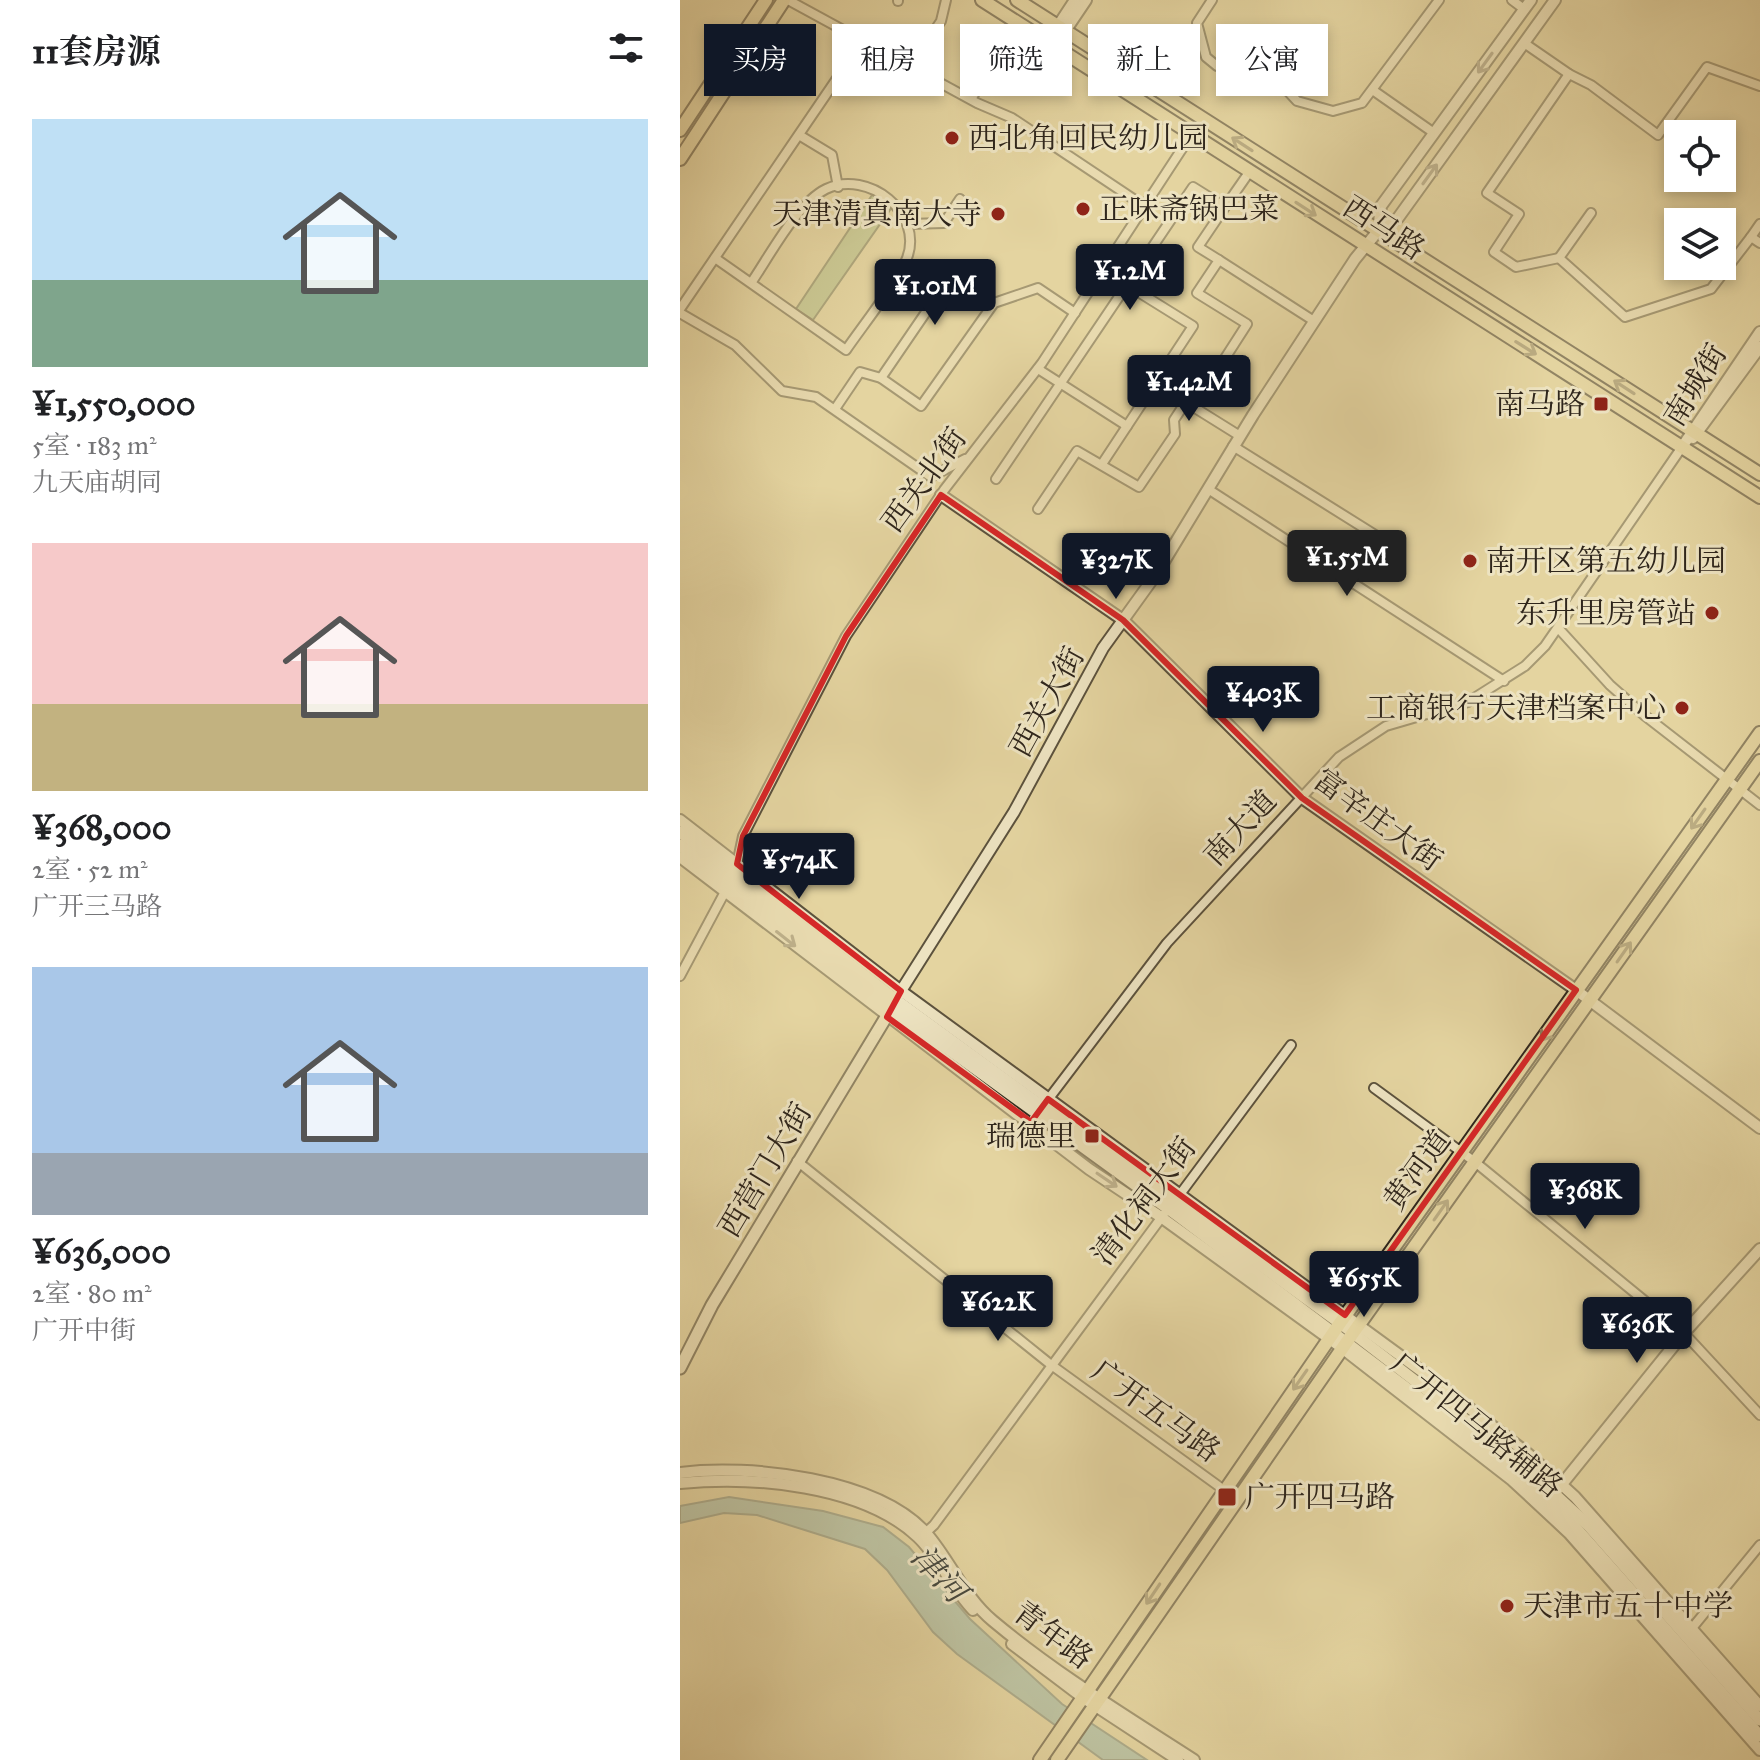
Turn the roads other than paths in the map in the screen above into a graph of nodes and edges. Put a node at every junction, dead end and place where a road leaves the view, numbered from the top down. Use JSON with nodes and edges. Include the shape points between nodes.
{"nodes":[{"id":1,"x":766,"y":0,"type":"edge"},
{"id":2,"x":786,"y":0,"type":"edge"},
{"id":3,"x":946,"y":0,"type":"edge"},
{"id":4,"x":982,"y":0,"type":"edge"},
{"id":5,"x":1017,"y":0,"type":"edge"},
{"id":6,"x":1075,"y":0,"type":"edge"},
{"id":7,"x":1086,"y":0,"type":"edge"},
{"id":8,"x":1212,"y":0,"type":"edge"},
{"id":9,"x":1439,"y":0,"type":"edge"},
{"id":10,"x":1512,"y":0,"type":"edge"},
{"id":11,"x":1555,"y":0,"type":"edge"},
{"id":12,"x":1528,"y":4,"type":"edge"},
{"id":13,"x":1019,"y":23,"type":"joint"},
{"id":14,"x":939,"y":24,"type":"edge"},
{"id":15,"x":1055,"y":24,"type":"edge"},
{"id":16,"x":1063,"y":24,"type":"edge"},
{"id":17,"x":1065,"y":24,"type":"edge"},
{"id":18,"x":832,"y":25,"type":"edge"},
{"id":19,"x":1072,"y":35,"type":"edge"},
{"id":20,"x":1524,"y":43,"type":"junction"},
{"id":21,"x":1072,"y":58,"type":"edge"},
{"id":22,"x":1569,"y":74,"type":"junction"},
{"id":23,"x":944,"y":85,"type":"edge"},
{"id":24,"x":832,"y":86,"type":"edge"},
{"id":25,"x":1760,"y":86,"type":"edge"},
{"id":26,"x":1374,"y":91,"type":"junction"},
{"id":27,"x":971,"y":99,"type":"junction"},
{"id":28,"x":680,"y":130,"type":"edge"},
{"id":29,"x":1434,"y":133,"type":"junction"},
{"id":30,"x":799,"y":135,"type":"junction"},
{"id":31,"x":1191,"y":135,"type":"junction"},
{"id":32,"x":680,"y":159,"type":"edge"},
{"id":33,"x":1250,"y":171,"type":"junction"},
{"id":34,"x":838,"y":187,"type":"junction"},
{"id":35,"x":960,"y":199,"type":"dead end"},
{"id":36,"x":1144,"y":206,"type":"junction"},
{"id":37,"x":1225,"y":207,"type":"junction"},
{"id":38,"x":1591,"y":213,"type":"dead end"},
{"id":39,"x":908,"y":224,"type":"junction"},
{"id":40,"x":1760,"y":224,"type":"edge"},
{"id":41,"x":1378,"y":231,"type":"junction"},
{"id":42,"x":1751,"y":237,"type":"junction"},
{"id":43,"x":1760,"y":243,"type":"edge"},
{"id":44,"x":1365,"y":247,"type":"junction"},
{"id":45,"x":715,"y":258,"type":"junction"},
{"id":46,"x":1559,"y":258,"type":"junction"},
{"id":47,"x":1219,"y":260,"type":"junction"},
{"id":48,"x":1103,"y":270,"type":"junction"},
{"id":49,"x":751,"y":283,"type":"junction"},
{"id":50,"x":1128,"y":286,"type":"junction"},
{"id":51,"x":994,"y":303,"type":"junction"},
{"id":52,"x":680,"y":311,"type":"edge"},
{"id":53,"x":1075,"y":313,"type":"junction"},
{"id":54,"x":1314,"y":321,"type":"junction"},
{"id":55,"x":1760,"y":332,"type":"edge"},
{"id":56,"x":1760,"y":347,"type":"edge"},
{"id":57,"x":1038,"y":369,"type":"junction"},
{"id":58,"x":881,"y":378,"type":"junction"},
{"id":59,"x":1155,"y":383,"type":"junction"},
{"id":60,"x":1061,"y":385,"type":"junction"},
{"id":61,"x":1186,"y":403,"type":"junction"},
{"id":62,"x":835,"y":409,"type":"junction"},
{"id":63,"x":1127,"y":426,"type":"junction"},
{"id":64,"x":1694,"y":432,"type":"junction"},
{"id":65,"x":1240,"y":436,"type":"junction"},
{"id":66,"x":1233,"y":446,"type":"junction"},
{"id":67,"x":1682,"y":447,"type":"junction"},
{"id":68,"x":968,"y":458,"type":"junction"},
{"id":69,"x":1102,"y":464,"type":"junction"},
{"id":70,"x":1760,"y":474,"type":"edge"},
{"id":71,"x":996,"y":479,"type":"dead end"},
{"id":72,"x":1208,"y":489,"type":"junction"},
{"id":73,"x":941,"y":495,"type":"junction"},
{"id":74,"x":1760,"y":497,"type":"edge"},
{"id":75,"x":1038,"y":509,"type":"dead end"},
{"id":76,"x":1388,"y":543,"type":"dead end"},
{"id":77,"x":1123,"y":620,"type":"junction"},
{"id":78,"x":1559,"y":629,"type":"junction"},
{"id":79,"x":1504,"y":681,"type":"junction"},
{"id":80,"x":1760,"y":733,"type":"edge"},
{"id":81,"x":1760,"y":761,"type":"edge"},
{"id":82,"x":1727,"y":778,"type":"junction"},
{"id":83,"x":1739,"y":789,"type":"junction"},
{"id":84,"x":1302,"y":798,"type":"junction"},
{"id":85,"x":1760,"y":805,"type":"edge"},
{"id":86,"x":680,"y":820,"type":"edge"},
{"id":87,"x":680,"y":832,"type":"edge"},
{"id":88,"x":680,"y":845,"type":"edge"},
{"id":89,"x":680,"y":857,"type":"edge"},
{"id":90,"x":732,"y":878,"type":"junction"},
{"id":91,"x":680,"y":976,"type":"edge"},
{"id":92,"x":1576,"y":990,"type":"junction"},
{"id":93,"x":1590,"y":1000,"type":"junction"},
{"id":94,"x":894,"y":1004,"type":"junction"},
{"id":95,"x":1291,"y":1045,"type":"dead end"},
{"id":96,"x":1374,"y":1088,"type":"dead end"},
{"id":97,"x":1040,"y":1110,"type":"junction"},
{"id":98,"x":1760,"y":1128,"type":"edge"},
{"id":99,"x":1462,"y":1153,"type":"junction"},
{"id":100,"x":797,"y":1161,"type":"junction"},
{"id":101,"x":1475,"y":1162,"type":"junction"},
{"id":102,"x":1171,"y":1206,"type":"junction"},
{"id":103,"x":1760,"y":1249,"type":"edge"},
{"id":104,"x":1337,"y":1327,"type":"junction"},
{"id":105,"x":1684,"y":1333,"type":"junction"},
{"id":106,"x":1350,"y":1337,"type":"junction"},
{"id":107,"x":1050,"y":1364,"type":"junction"},
{"id":108,"x":680,"y":1368,"type":"edge"},
{"id":109,"x":1760,"y":1415,"type":"edge"},
{"id":110,"x":680,"y":1473,"type":"edge"},
{"id":111,"x":680,"y":1483,"type":"edge"},
{"id":112,"x":1224,"y":1490,"type":"junction"},
{"id":113,"x":1552,"y":1496,"type":"junction"},
{"id":114,"x":922,"y":1535,"type":"junction"},
{"id":115,"x":1760,"y":1545,"type":"edge"},
{"id":116,"x":1693,"y":1627,"type":"junction"},
{"id":117,"x":1082,"y":1698,"type":"junction"},
{"id":118,"x":1094,"y":1706,"type":"junction"},
{"id":119,"x":1760,"y":1706,"type":"edge"},
{"id":120,"x":1760,"y":1720,"type":"edge"},
{"id":121,"x":1760,"y":1736,"type":"edge"},
{"id":122,"x":1760,"y":1750,"type":"edge"},
{"id":123,"x":1040,"y":1760,"type":"edge"},
{"id":124,"x":1057,"y":1760,"type":"edge"},
{"id":125,"x":1178,"y":1760,"type":"edge"},
{"id":126,"x":1194,"y":1760,"type":"edge"}],
"edges":[{"from":1,"to":28,"type":"main road"},
{"from":2,"to":18,"type":"street"},
{"from":2,"to":32,"type":"main road"},
{"from":3,"to":14,"type":"street"},
{"from":4,"to":13,"type":"main road","name":"西马路"},
{"from":5,"to":15,"type":"main road","name":"西马路"},
{"from":6,"to":16,"type":"street"},
{"from":7,"to":17,"type":"street"},
{"from":8,"to":26,"type":"street","via":[[1197,23],[1206,57],[1217,66],[1243,54],[1259,60],[1297,101],[1333,111],[1362,103]]},
{"from":9,"to":26,"type":"street"},
{"from":10,"to":12,"type":"street"},
{"from":11,"to":20,"type":"street"},
{"from":12,"to":29,"type":"street","one_way":true},
{"from":13,"to":27,"type":"street"},
{"from":41,"to":19,"type":"main road","name":"西马路","one_way":true},
{"from":20,"to":22,"type":"street"},
{"from":41,"to":20,"type":"street","one_way":true,"via":[[1398,218]]},
{"from":21,"to":31,"type":"main road","name":"西马路"},
{"from":22,"to":25,"type":"street","via":[[1658,135],[1707,67]]},
{"from":22,"to":46,"type":"street","via":[[1487,193],[1519,214],[1494,252],[1516,267]]},
{"from":23,"to":27,"type":"street"},
{"from":24,"to":30,"type":"street"},
{"from":26,"to":29,"type":"street"},
{"from":27,"to":36,"type":"street","via":[[1012,118]]},
{"from":29,"to":41,"type":"street","via":[[1381,206]]},
{"from":30,"to":34,"type":"street","via":[[832,155]]},
{"from":30,"to":45,"type":"street"},
{"from":31,"to":33,"type":"main road","name":"西马路"},
{"from":31,"to":36,"type":"street","name":"西关北街"},
{"from":33,"to":37,"type":"street"},
{"from":33,"to":44,"type":"main road","name":"西马路","one_way":true},
{"from":34,"to":39,"type":"street","via":[[854,184],[878,191],[898,207]]},
{"from":34,"to":49,"type":"street","via":[[827,188],[805,204]]},
{"from":35,"to":39,"type":"street","via":[[944,223]]},
{"from":36,"to":48,"type":"street","name":"西关北街"},
{"from":37,"to":47,"type":"street","via":[[1198,247]]},
{"from":37,"to":50,"type":"street","via":[[1193,187]]},
{"from":38,"to":46,"type":"street"},
{"from":39,"to":49,"type":"street","via":[[907,259],[846,350]]},
{"from":40,"to":42,"type":"street"},
{"from":41,"to":44,"type":"street","name":"西关大街"},
{"from":64,"to":41,"type":"main road","name":"西马路","one_way":true},
{"from":42,"to":43,"type":"street"},
{"from":42,"to":46,"type":"street","via":[[1711,289],[1625,317]]},
{"from":44,"to":54,"type":"street","name":"西关大街"},
{"from":44,"to":67,"type":"main road","name":"西马路","one_way":true},
{"from":45,"to":49,"type":"street"},
{"from":45,"to":52,"type":"street"},
{"from":47,"to":54,"type":"street"},
{"from":47,"to":61,"type":"street","via":[[1197,293],[1247,324],[1220,366],[1204,374]]},
{"from":48,"to":50,"type":"street"},
{"from":48,"to":53,"type":"street","name":"西关北街"},
{"from":50,"to":59,"type":"street","via":[[1193,326]]},
{"from":50,"to":60,"type":"street"},
{"from":51,"to":53,"type":"street","via":[[1038,288]]},
{"from":51,"to":58,"type":"street","via":[[921,406]]},
{"from":51,"to":58,"type":"street","via":[[952,274]]},
{"from":52,"to":62,"type":"street","via":[[744,352],[782,391],[816,397]]},
{"from":53,"to":57,"type":"street","name":"西关北街"},
{"from":54,"to":65,"type":"street","name":"西关大街"},
{"from":55,"to":64,"type":"street","name":"南城街"},
{"from":56,"to":64,"type":"street","name":"南城街"},
{"from":57,"to":60,"type":"street"},
{"from":57,"to":68,"type":"street","name":"西关北街"},
{"from":58,"to":62,"type":"street","via":[[860,372]]},
{"from":59,"to":61,"type":"street"},
{"from":59,"to":63,"type":"street"},
{"from":60,"to":63,"type":"street"},
{"from":60,"to":71,"type":"street"},
{"from":61,"to":65,"type":"street"},
{"from":61,"to":69,"type":"street","via":[[1174,420],[1175,434],[1139,487]]},
{"from":62,"to":68,"type":"street","via":[[931,477]]},
{"from":63,"to":69,"type":"street"},
{"from":64,"to":67,"type":"street","name":"南城街"},
{"from":64,"to":70,"type":"main road","name":"西马路"},
{"from":65,"to":66,"type":"street","name":"西关大街"},
{"from":66,"to":72,"type":"street","name":"西关大街"},
{"from":66,"to":76,"type":"street"},
{"from":67,"to":74,"type":"main road","name":"西马路"},
{"from":67,"to":78,"type":"street","name":"南大道"},
{"from":68,"to":73,"type":"street","name":"西关北街"},
{"from":69,"to":75,"type":"street","via":[[1077,451]]},
{"from":72,"to":77,"type":"street","name":"西关大街"},
{"from":72,"to":79,"type":"street"},
{"from":73,"to":77,"type":"street","name":"富辛庄大街"},
{"from":73,"to":90,"type":"street","name":"西关北街","via":[[846,636],[743,836]]},
{"from":77,"to":84,"type":"street","name":"富辛庄大街"},
{"from":77,"to":94,"type":"street","name":"西关大街","via":[[1014,812]]},
{"from":78,"to":79,"type":"street","name":"南大道"},
{"from":78,"to":82,"type":"street","via":[[1625,699]]},
{"from":79,"to":84,"type":"street","name":"南大道","via":[[1468,702],[1386,726],[1360,740]]},
{"from":80,"to":82,"type":"main road","name":"黄河道"},
{"from":81,"to":83,"type":"main road","name":"黄河道"},
{"from":82,"to":83,"type":"street"},
{"from":82,"to":92,"type":"main road","name":"黄河道","one_way":true},
{"from":83,"to":85,"type":"street"},
{"from":93,"to":83,"type":"main road","name":"黄河道","one_way":true},
{"from":84,"to":92,"type":"street","name":"富辛庄大街"},
{"from":84,"to":97,"type":"street","name":"南大道","via":[[1167,943]]},
{"from":86,"to":90,"type":"street"},
{"from":87,"to":90,"type":"main road"},
{"from":88,"to":90,"type":"main road"},
{"from":89,"to":90,"type":"street"},
{"from":90,"to":91,"type":"street","name":"西关北街"},
{"from":90,"to":94,"type":"street","one_way":true},
{"from":90,"to":94,"type":"street"},
{"from":90,"to":94,"type":"main road"},
{"from":92,"to":93,"type":"street","name":"富辛庄大街"},
{"from":92,"to":99,"type":"main road","name":"黄河道","one_way":true},
{"from":93,"to":98,"type":"street","name":"富辛庄大街"},
{"from":93,"to":101,"type":"main road","name":"黄河道"},
{"from":94,"to":97,"type":"main road"},
{"from":94,"to":97,"type":"street"},
{"from":94,"to":100,"type":"main road","name":"西营门大街"},
{"from":95,"to":102,"type":"street","name":"清化祠大街"},
{"from":96,"to":99,"type":"street"},
{"from":97,"to":102,"type":"main road"},
{"from":97,"to":102,"type":"street","one_way":true,"via":[[1089,1169]]},
{"from":99,"to":101,"type":"street"},
{"from":99,"to":104,"type":"main road","name":"黄河道"},
{"from":100,"to":107,"type":"street","name":"广开五马路"},
{"from":100,"to":108,"type":"main road","name":"西营门大街"},
{"from":101,"to":105,"type":"street"},
{"from":106,"to":101,"type":"main road","name":"黄河道","one_way":true},
{"from":102,"to":104,"type":"main road"},
{"from":102,"to":104,"type":"street"},
{"from":102,"to":107,"type":"street","name":"清化祠大街"},
{"from":103,"to":105,"type":"street"},
{"from":104,"to":106,"type":"main road"},
{"from":104,"to":106,"type":"street"},
{"from":104,"to":112,"type":"main road","name":"黄河道","one_way":true},
{"from":105,"to":109,"type":"street"},
{"from":105,"to":113,"type":"street"},
{"from":106,"to":113,"type":"main road"},
{"from":106,"to":113,"type":"street","via":[[1494,1427]]},
{"from":106,"to":118,"type":"main road","name":"黄河道"},
{"from":107,"to":112,"type":"street","name":"广开五马路"},
{"from":107,"to":114,"type":"street","name":"清化祠大街"},
{"from":110,"to":114,"type":"street","name":"青年路","via":[[729,1468],[824,1483],[880,1502]]},
{"from":111,"to":114,"type":"street","name":"青年路","via":[[740,1479],[824,1492],[877,1510]]},
{"from":112,"to":117,"type":"main road","name":"黄河道","one_way":true},
{"from":113,"to":116,"type":"street"},
{"from":113,"to":120,"type":"main road"},
{"from":113,"to":121,"type":"main road"},
{"from":113,"to":122,"type":"street","name":"广开四马路辅路"},
{"from":114,"to":117,"type":"street","name":"青年路","via":[[988,1616]]},
{"from":115,"to":116,"type":"street"},
{"from":116,"to":119,"type":"street"},
{"from":117,"to":118,"type":"street","name":"青年路"},
{"from":117,"to":123,"type":"main road","name":"黄河道"},
{"from":118,"to":124,"type":"main road","name":"黄河道"},
{"from":118,"to":125,"type":"street","name":"青年路"},
{"from":118,"to":126,"type":"street","name":"青年路"}]}
